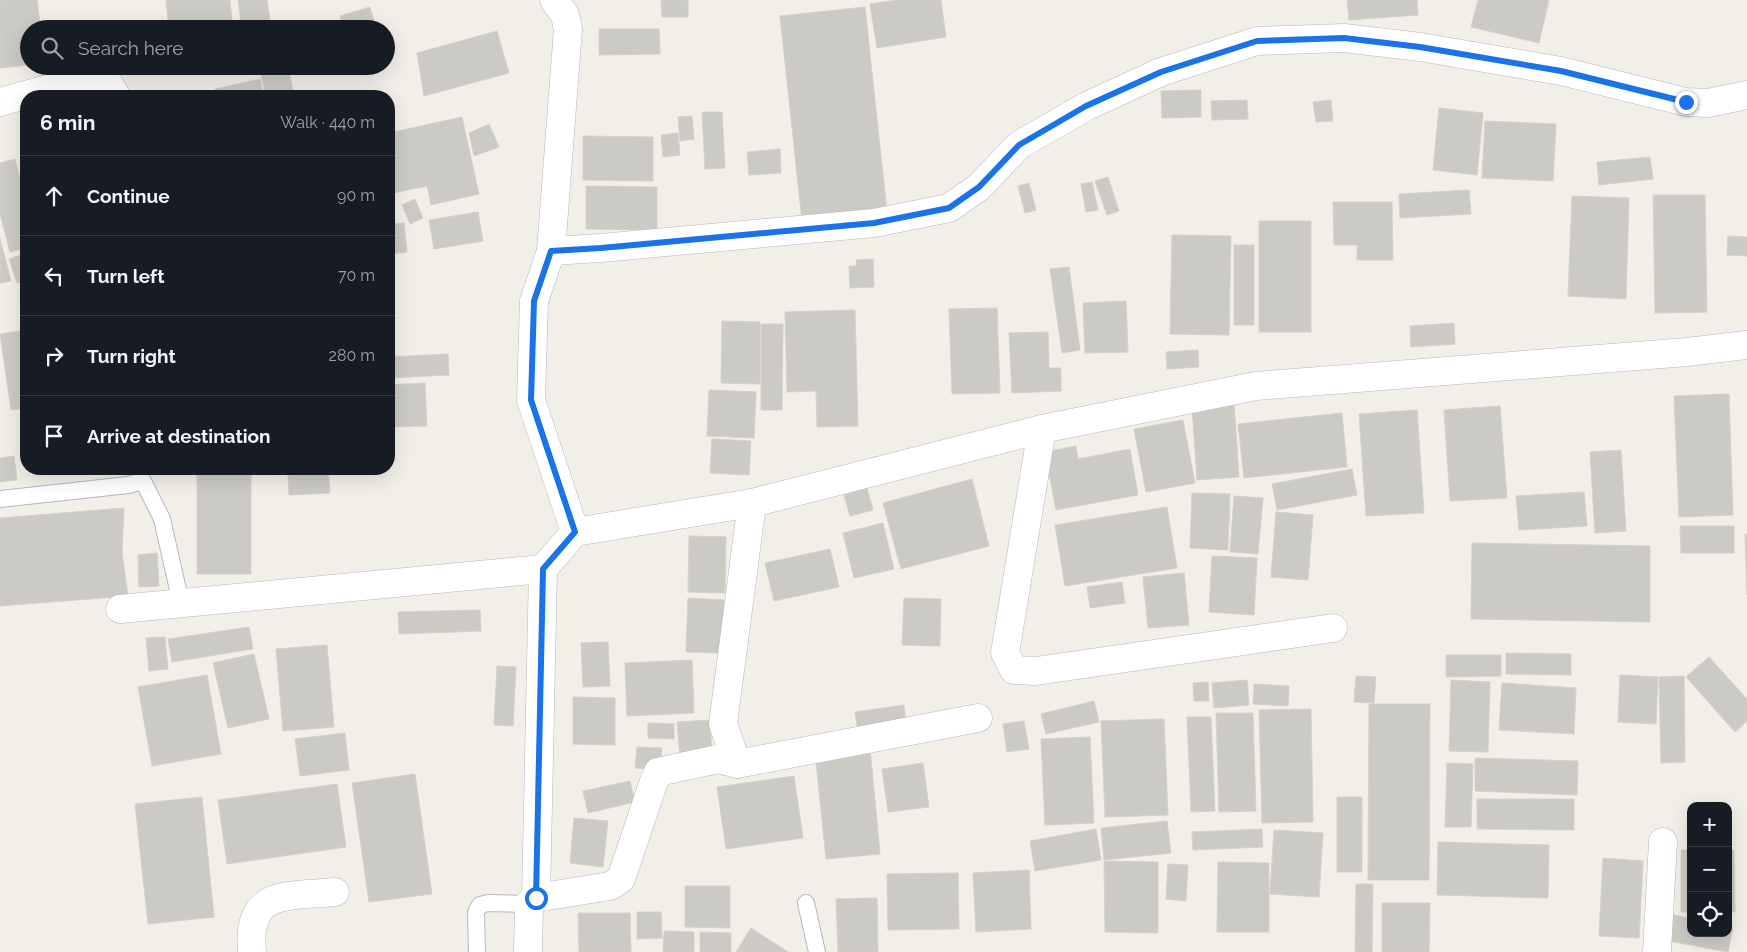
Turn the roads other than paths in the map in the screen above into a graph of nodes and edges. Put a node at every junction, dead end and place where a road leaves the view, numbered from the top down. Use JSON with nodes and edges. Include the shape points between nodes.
{"nodes":[{"id":1,"x":554,"y":0,"type":"edge"},
{"id":2,"x":44,"y":90,"type":"edge"},
{"id":3,"x":113,"y":90,"type":"edge"},
{"id":4,"x":1747,"y":95,"type":"edge"},
{"id":5,"x":20,"y":97,"type":"edge"},
{"id":6,"x":0,"y":102,"type":"edge"},
{"id":7,"x":551,"y":251,"type":"junction"},
{"id":8,"x":1747,"y":346,"type":"edge"},
{"id":9,"x":1042,"y":430,"type":"junction"},
{"id":10,"x":0,"y":499,"type":"edge"},
{"id":11,"x":752,"y":503,"type":"junction"},
{"id":12,"x":575,"y":532,"type":"junction"},
{"id":13,"x":543,"y":569,"type":"junction"},
{"id":14,"x":181,"y":603,"type":"junction"},
{"id":15,"x":120,"y":609,"type":"dead end"},
{"id":16,"x":1333,"y":628,"type":"dead end"},
{"id":17,"x":978,"y":718,"type":"dead end"},
{"id":18,"x":737,"y":764,"type":"junction"},
{"id":19,"x":1663,"y":842,"type":"dead end"},
{"id":20,"x":335,"y":892,"type":"dead end"},
{"id":21,"x":533,"y":901,"type":"junction"},
{"id":22,"x":806,"y":903,"type":"dead end"},
{"id":23,"x":252,"y":952,"type":"edge"},
{"id":24,"x":477,"y":952,"type":"edge"},
{"id":25,"x":528,"y":952,"type":"edge"},
{"id":26,"x":817,"y":952,"type":"edge"},
{"id":27,"x":1657,"y":952,"type":"edge"}],
"edges":[{"from":1,"to":7,"type":"street","via":[[564,14],[568,29]]},
{"from":2,"to":3,"type":"street","via":[[95,76],[110,84]]},
{"from":4,"to":7,"type":"street","via":[[1708,104],[1686,102],[1561,71],[1420,47],[1344,38],[1257,41],[1161,72],[1086,106],[1019,145],[979,187],[949,208],[874,223]]},
{"from":5,"to":6,"type":"street"},
{"from":7,"to":12,"type":"street","via":[[534,301],[531,400]]},
{"from":8,"to":9,"type":"street","via":[[1256,386]]},
{"from":9,"to":11,"type":"street"},
{"from":9,"to":16,"type":"street","via":[[1005,653],[1014,670],[1036,671]]},
{"from":10,"to":14,"type":"lane","via":[[143,481],[162,519]]},
{"from":11,"to":12,"type":"street"},
{"from":11,"to":18,"type":"street","via":[[723,724]]},
{"from":12,"to":13,"type":"street"},
{"from":13,"to":14,"type":"street"},
{"from":13,"to":21,"type":"street"},
{"from":14,"to":15,"type":"street"},
{"from":17,"to":18,"type":"street"},
{"from":18,"to":21,"type":"street","via":[[718,759],[658,772],[621,880],[610,886]]},
{"from":19,"to":27,"type":"street"},
{"from":20,"to":23,"type":"street","via":[[275,898],[263,905],[253,919]]},
{"from":21,"to":24,"type":"lane","via":[[480,905],[476,912]]},
{"from":21,"to":25,"type":"street"},
{"from":22,"to":26,"type":"lane"}]}
